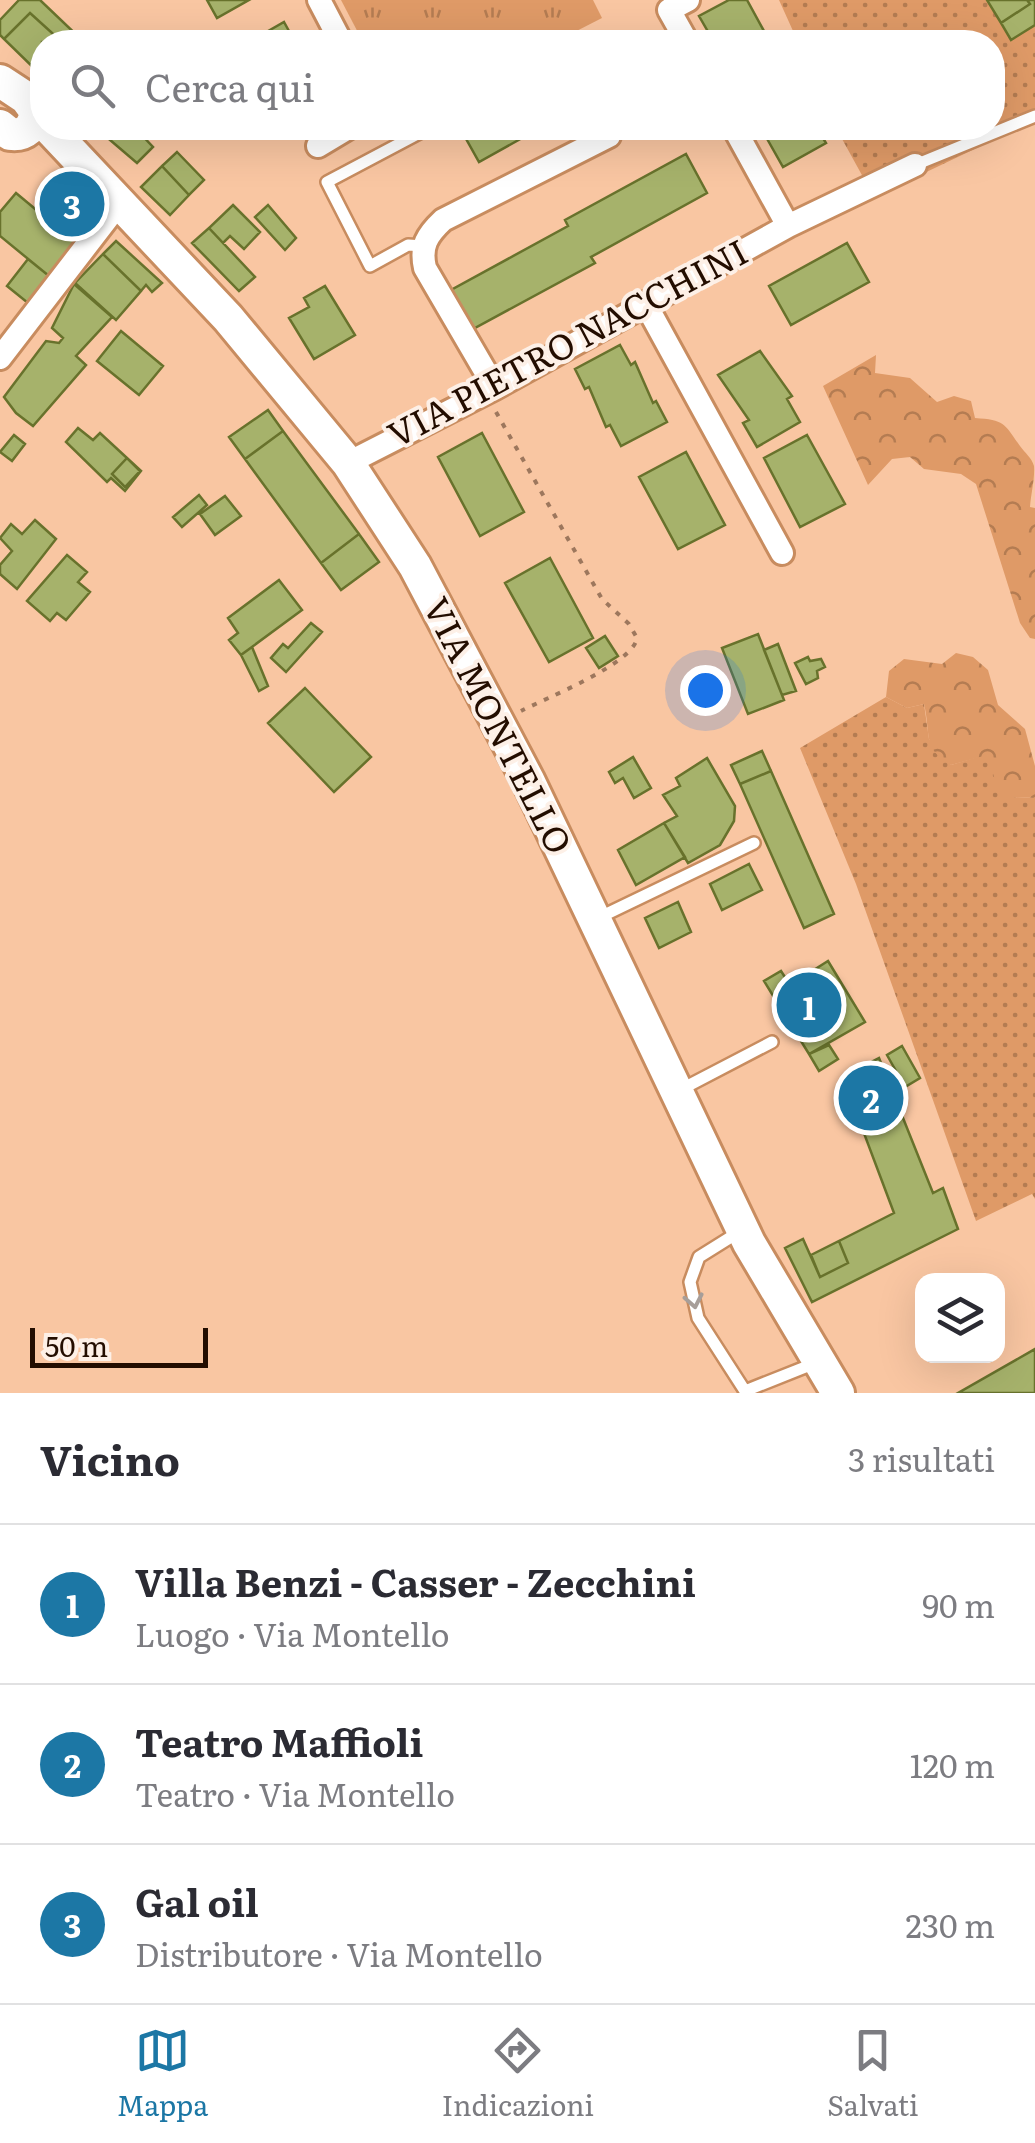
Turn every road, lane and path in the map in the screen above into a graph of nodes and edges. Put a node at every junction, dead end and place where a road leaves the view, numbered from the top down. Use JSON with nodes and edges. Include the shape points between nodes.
{"nodes":[{"id":1,"x":319,"y":0,"type":"edge"},
{"id":2,"x":688,"y":0,"type":"edge"},
{"id":3,"x":335,"y":30,"type":"edge"},
{"id":4,"x":680,"y":30,"type":"edge"},
{"id":5,"x":1035,"y":116,"type":"edge"},
{"id":6,"x":1005,"y":128,"type":"edge"},
{"id":7,"x":51,"y":140,"type":"edge"},
{"id":8,"x":328,"y":140,"type":"edge"},
{"id":9,"x":406,"y":140,"type":"edge"},
{"id":10,"x":601,"y":140,"type":"edge"},
{"id":11,"x":741,"y":140,"type":"edge"},
{"id":12,"x":976,"y":140,"type":"edge"},
{"id":13,"x":318,"y":146,"type":"dead end"},
{"id":14,"x":915,"y":165,"type":"joint"},
{"id":15,"x":120,"y":202,"type":"junction"},
{"id":16,"x":788,"y":226,"type":"junction"},
{"id":17,"x":424,"y":246,"type":"junction"},
{"id":18,"x":644,"y":303,"type":"junction"},
{"id":19,"x":0,"y":358,"type":"edge"},
{"id":20,"x":490,"y":390,"type":"junction"},
{"id":21,"x":348,"y":463,"type":"junction"},
{"id":22,"x":782,"y":553,"type":"dead end"},
{"id":23,"x":517,"y":719,"type":"dead end"},
{"id":24,"x":754,"y":843,"type":"dead end"},
{"id":25,"x":594,"y":920,"type":"junction"},
{"id":26,"x":772,"y":1042,"type":"dead end"},
{"id":27,"x":677,"y":1092,"type":"junction"},
{"id":28,"x":743,"y":1230,"type":"junction"},
{"id":29,"x":819,"y":1361,"type":"junction"},
{"id":30,"x":744,"y":1392,"type":"edge"},
{"id":31,"x":838,"y":1393,"type":"edge"}],
"edges":[{"from":1,"to":3,"type":"street"},
{"from":2,"to":4,"type":"street","via":[[669,10]]},
{"from":5,"to":6,"type":"lane"},
{"from":7,"to":15,"type":"main road","name":"VIA MONTELLO"},
{"from":8,"to":13,"type":"street"},
{"from":9,"to":17,"type":"lane","via":[[327,182],[370,266],[408,245]]},
{"from":10,"to":17,"type":"street","via":[[443,220]]},
{"from":11,"to":16,"type":"street","name":"VIA PIETRO NACCHINI"},
{"from":12,"to":14,"type":"lane"},
{"from":14,"to":16,"type":"street","name":"VIA PIETRO NACCHINI"},
{"from":15,"to":19,"type":"street"},
{"from":15,"to":21,"type":"main road","name":"VIA MONTELLO","via":[[228,318]]},
{"from":16,"to":18,"type":"street","name":"VIA PIETRO NACCHINI"},
{"from":17,"to":20,"type":"street","via":[[425,268]]},
{"from":18,"to":20,"type":"street","name":"VIA PIETRO NACCHINI"},
{"from":18,"to":22,"type":"street"},
{"from":20,"to":21,"type":"street","name":"VIA PIETRO NACCHINI"},
{"from":20,"to":23,"type":"path","via":[[602,599],[638,638],[634,650],[612,666]]},
{"from":21,"to":25,"type":"main road","name":"VIA MONTELLO","via":[[415,566]]},
{"from":24,"to":25,"type":"lane"},
{"from":25,"to":27,"type":"main road","name":"VIA MONTELLO"},
{"from":26,"to":27,"type":"lane"},
{"from":27,"to":28,"type":"main road","name":"VIA MONTELLO"},
{"from":28,"to":29,"type":"main road","name":"VIA MONTELLO"},
{"from":28,"to":30,"type":"lane","one_way":true,"via":[[698,1257],[690,1282],[698,1318]]},
{"from":29,"to":30,"type":"lane"},
{"from":29,"to":31,"type":"main road","name":"VIA MONTELLO"}]}
